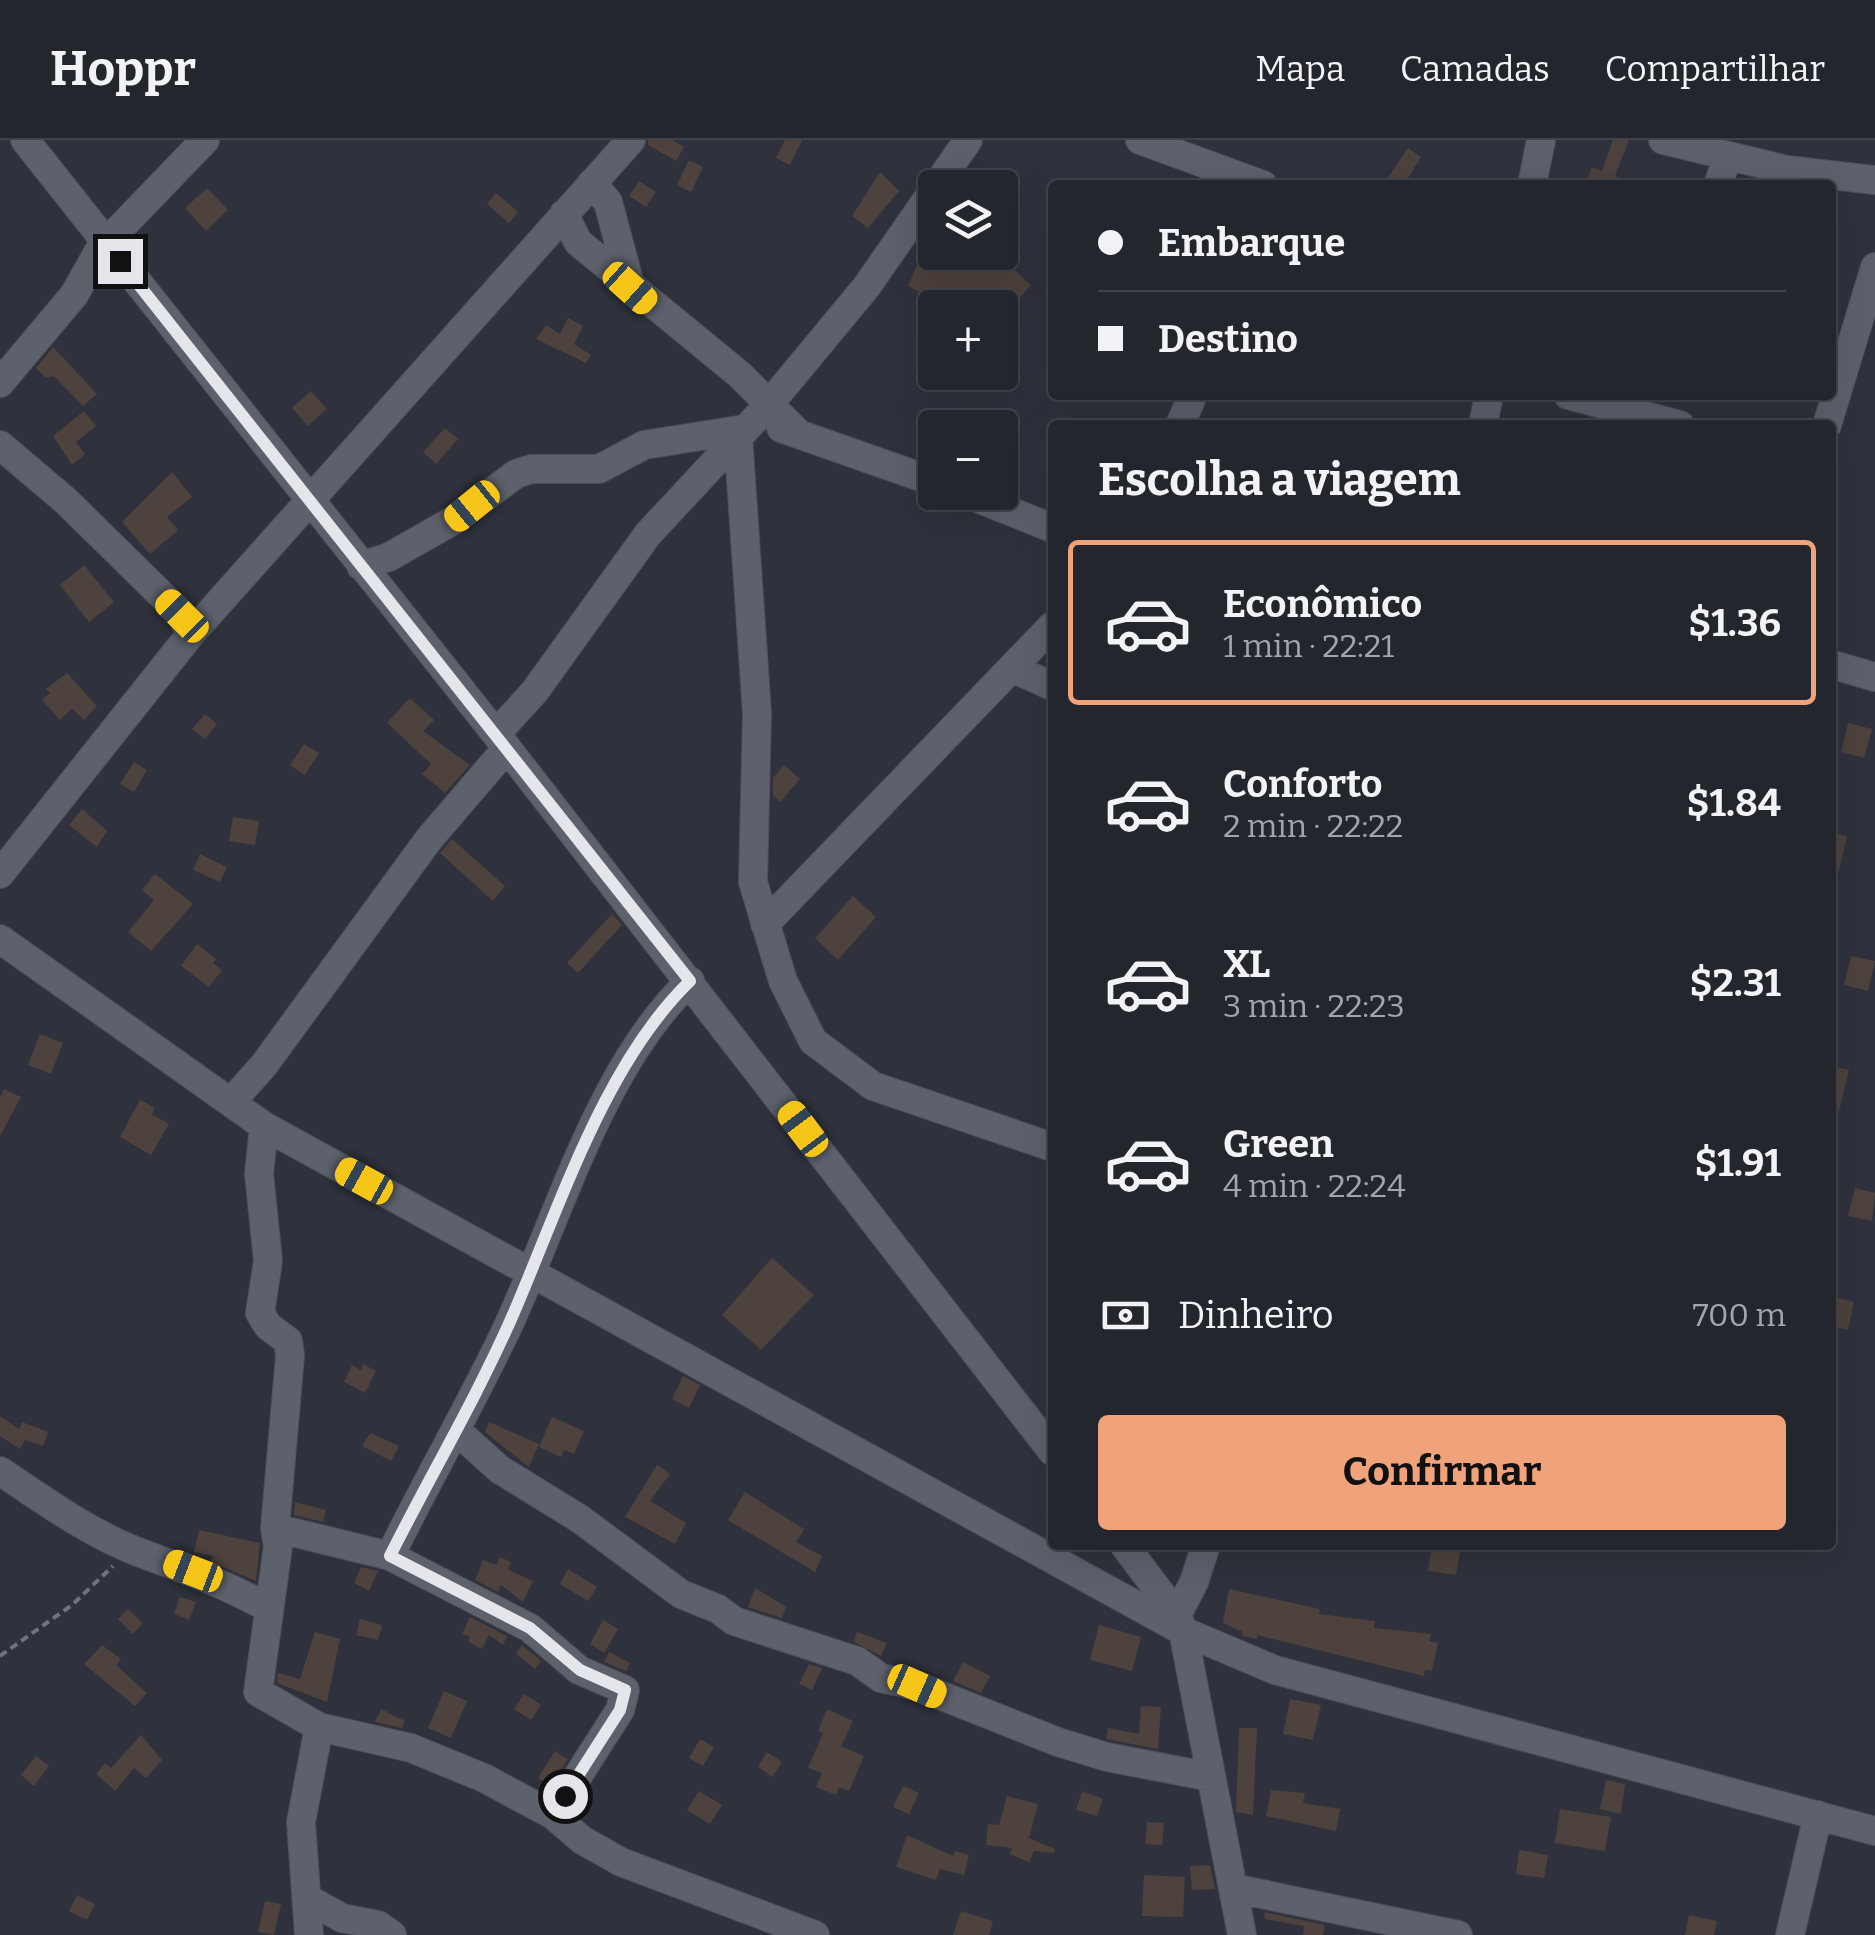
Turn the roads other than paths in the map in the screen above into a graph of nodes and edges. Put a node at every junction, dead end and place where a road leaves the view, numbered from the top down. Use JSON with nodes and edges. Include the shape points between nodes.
{"nodes":[{"id":1,"x":24,"y":140,"type":"edge"},
{"id":2,"x":206,"y":140,"type":"edge"},
{"id":3,"x":630,"y":140,"type":"edge"},
{"id":4,"x":968,"y":140,"type":"edge"},
{"id":5,"x":1140,"y":140,"type":"edge"},
{"id":6,"x":1541,"y":140,"type":"edge"},
{"id":7,"x":1663,"y":140,"type":"edge"},
{"id":8,"x":1727,"y":158,"type":"junction"},
{"id":9,"x":947,"y":170,"type":"edge"},
{"id":10,"x":1249,"y":180,"type":"edge"},
{"id":11,"x":1533,"y":180,"type":"edge"},
{"id":12,"x":1720,"y":180,"type":"edge"},
{"id":13,"x":1875,"y":180,"type":"edge"},
{"id":14,"x":592,"y":183,"type":"junction"},
{"id":15,"x":918,"y":212,"type":"edge"},
{"id":16,"x":564,"y":214,"type":"junction"},
{"id":17,"x":107,"y":255,"type":"junction"},
{"id":18,"x":1875,"y":267,"type":"edge"},
{"id":19,"x":630,"y":288,"type":"junction"},
{"id":20,"x":727,"y":369,"type":"junction"},
{"id":21,"x":0,"y":383,"type":"edge"},
{"id":22,"x":1836,"y":393,"type":"edge"},
{"id":23,"x":1609,"y":400,"type":"edge"},
{"id":24,"x":1641,"y":404,"type":"edge"},
{"id":25,"x":1671,"y":420,"type":"edge"},
{"id":26,"x":749,"y":429,"type":"junction"},
{"id":27,"x":0,"y":445,"type":"edge"},
{"id":28,"x":918,"y":476,"type":"edge"},
{"id":29,"x":311,"y":503,"type":"junction"},
{"id":30,"x":1007,"y":510,"type":"edge"},
{"id":31,"x":1048,"y":526,"type":"edge"},
{"id":32,"x":362,"y":566,"type":"junction"},
{"id":33,"x":193,"y":623,"type":"junction"},
{"id":34,"x":1048,"y":631,"type":"edge"},
{"id":35,"x":1836,"y":666,"type":"edge"},
{"id":36,"x":1014,"y":669,"type":"junction"},
{"id":37,"x":1875,"y":676,"type":"edge"},
{"id":38,"x":1048,"y":684,"type":"edge"},
{"id":39,"x":502,"y":741,"type":"junction"},
{"id":40,"x":0,"y":874,"type":"edge"},
{"id":41,"x":765,"y":924,"type":"junction"},
{"id":42,"x":0,"y":939,"type":"edge"},
{"id":43,"x":690,"y":981,"type":"junction"},
{"id":44,"x":231,"y":1102,"type":"junction"},
{"id":45,"x":264,"y":1126,"type":"junction"},
{"id":46,"x":1048,"y":1146,"type":"edge"},
{"id":47,"x":530,"y":1273,"type":"junction"},
{"id":48,"x":457,"y":1431,"type":"junction"},
{"id":49,"x":1048,"y":1446,"type":"edge"},
{"id":50,"x":0,"y":1471,"type":"edge"},
{"id":51,"x":275,"y":1528,"type":"junction"},
{"id":52,"x":1128,"y":1550,"type":"edge"},
{"id":53,"x":1204,"y":1550,"type":"edge"},
{"id":54,"x":390,"y":1556,"type":"junction"},
{"id":55,"x":268,"y":1608,"type":"junction"},
{"id":56,"x":1180,"y":1623,"type":"junction"},
{"id":57,"x":320,"y":1726,"type":"junction"},
{"id":58,"x":1211,"y":1776,"type":"junction"},
{"id":59,"x":553,"y":1815,"type":"junction"},
{"id":60,"x":1818,"y":1815,"type":"junction"},
{"id":61,"x":1875,"y":1831,"type":"edge"},
{"id":62,"x":1233,"y":1888,"type":"junction"},
{"id":63,"x":310,"y":1900,"type":"junction"},
{"id":64,"x":310,"y":1935,"type":"edge"},
{"id":65,"x":392,"y":1935,"type":"edge"},
{"id":66,"x":814,"y":1935,"type":"edge"},
{"id":67,"x":1242,"y":1935,"type":"edge"},
{"id":68,"x":1458,"y":1935,"type":"edge"},
{"id":69,"x":1790,"y":1935,"type":"edge"}],
"edges":[{"from":1,"to":17,"type":"street"},
{"from":2,"to":17,"type":"street"},
{"from":3,"to":14,"type":"street"},
{"from":4,"to":9,"type":"street"},
{"from":5,"to":10,"type":"street"},
{"from":6,"to":11,"type":"street"},
{"from":7,"to":8,"type":"street"},
{"from":8,"to":12,"type":"street"},
{"from":8,"to":13,"type":"street"},
{"from":14,"to":16,"type":"street"},
{"from":14,"to":19,"type":"street","via":[[608,202]]},
{"from":15,"to":26,"type":"street","via":[[867,286]]},
{"from":16,"to":19,"type":"street","via":[[578,242]]},
{"from":16,"to":29,"type":"street"},
{"from":17,"to":21,"type":"street"},
{"from":17,"to":29,"type":"street"},
{"from":18,"to":22,"type":"street"},
{"from":19,"to":20,"type":"street"},
{"from":20,"to":26,"type":"street"},
{"from":20,"to":26,"type":"street"},
{"from":23,"to":24,"type":"street"},
{"from":24,"to":25,"type":"street"},
{"from":26,"to":28,"type":"street","via":[[796,430]]},
{"from":26,"to":32,"type":"street","via":[[644,446],[599,469],[516,474],[454,520]]},
{"from":26,"to":39,"type":"street","via":[[648,534]]},
{"from":26,"to":41,"type":"street","via":[[753,882]]},
{"from":27,"to":33,"type":"street"},
{"from":29,"to":32,"type":"street"},
{"from":29,"to":33,"type":"street"},
{"from":30,"to":31,"type":"street"},
{"from":32,"to":39,"type":"street"},
{"from":33,"to":40,"type":"street"},
{"from":34,"to":36,"type":"street"},
{"from":35,"to":37,"type":"street"},
{"from":36,"to":38,"type":"street"},
{"from":36,"to":41,"type":"street"},
{"from":39,"to":43,"type":"street"},
{"from":39,"to":44,"type":"street"},
{"from":41,"to":46,"type":"street","via":[[813,1041],[873,1086]]},
{"from":42,"to":44,"type":"street"},
{"from":43,"to":47,"type":"street","via":[[626,1065]]},
{"from":43,"to":49,"type":"street"},
{"from":44,"to":45,"type":"street"},
{"from":45,"to":47,"type":"street"},
{"from":45,"to":51,"type":"street","via":[[260,1174],[268,1261],[260,1313],[288,1341],[290,1356]]},
{"from":47,"to":48,"type":"street"},
{"from":47,"to":56,"type":"street"},
{"from":48,"to":54,"type":"street"},
{"from":48,"to":58,"type":"street","via":[[499,1469],[680,1594],[734,1621],[857,1661],[880,1678],[1058,1742]]},
{"from":50,"to":55,"type":"street","via":[[132,1549],[223,1582]]},
{"from":51,"to":54,"type":"street"},
{"from":51,"to":55,"type":"street"},
{"from":52,"to":56,"type":"street"},
{"from":53,"to":56,"type":"street"},
{"from":54,"to":59,"type":"street","via":[[530,1628],[580,1670],[625,1690],[620,1710]]},
{"from":55,"to":57,"type":"street","via":[[258,1692]]},
{"from":56,"to":58,"type":"street"},
{"from":56,"to":60,"type":"street","via":[[1274,1670]]},
{"from":57,"to":59,"type":"street","via":[[434,1756]]},
{"from":57,"to":63,"type":"street","via":[[300,1822]]},
{"from":58,"to":62,"type":"street"},
{"from":59,"to":66,"type":"street","via":[[621,1862]]},
{"from":60,"to":61,"type":"street"},
{"from":60,"to":69,"type":"street"},
{"from":62,"to":67,"type":"street"},
{"from":62,"to":68,"type":"street"},
{"from":63,"to":64,"type":"street"},
{"from":63,"to":65,"type":"street"}]}
